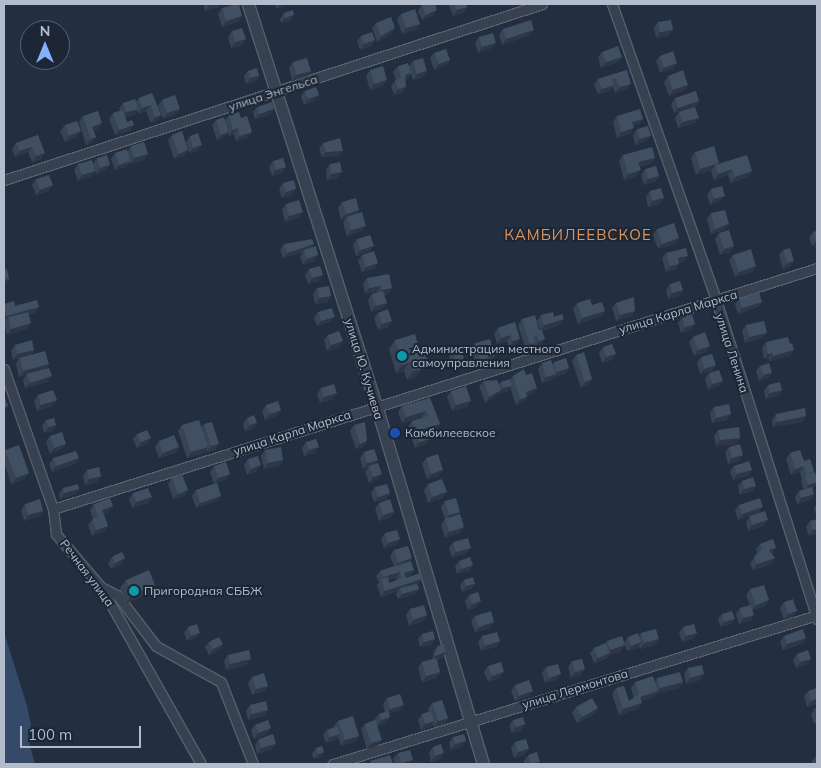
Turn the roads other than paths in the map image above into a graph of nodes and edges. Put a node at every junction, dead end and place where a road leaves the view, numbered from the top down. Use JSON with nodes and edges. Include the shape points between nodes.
{"nodes":[{"id":1,"x":248,"y":4,"type":"edge"},
{"id":2,"x":542,"y":4,"type":"edge"},
{"id":3,"x":612,"y":4,"type":"edge"},
{"id":4,"x":277,"y":92,"type":"junction"},
{"id":5,"x":4,"y":180,"type":"edge"},
{"id":6,"x":817,"y":268,"type":"edge"},
{"id":7,"x":716,"y":300,"type":"junction"},
{"id":8,"x":4,"y":370,"type":"edge"},
{"id":9,"x":376,"y":405,"type":"junction"},
{"id":10,"x":53,"y":509,"type":"junction"},
{"id":11,"x":101,"y":588,"type":"junction"},
{"id":12,"x":817,"y":616,"type":"edge"},
{"id":13,"x":470,"y":722,"type":"junction"},
{"id":14,"x":201,"y":764,"type":"edge"},
{"id":15,"x":253,"y":764,"type":"edge"},
{"id":16,"x":333,"y":764,"type":"edge"},
{"id":17,"x":483,"y":764,"type":"edge"}],
"edges":[{"from":1,"to":4,"type":"street","name":"улица Ю. Кучиева"},
{"from":2,"to":4,"type":"street","name":"улица Энгельса"},
{"from":3,"to":7,"type":"street","name":"улица Ленина"},
{"from":4,"to":5,"type":"street","name":"улица Энгельса"},
{"from":4,"to":9,"type":"street","name":"улица Ю. Кучиева"},
{"from":6,"to":7,"type":"street","name":"улица Карла Маркса"},
{"from":7,"to":9,"type":"street","name":"улица Карла Маркса"},
{"from":7,"to":12,"type":"street","name":"улица Ленина"},
{"from":8,"to":10,"type":"street","name":"Речная улица"},
{"from":9,"to":10,"type":"street","name":"улица Карла Маркса"},
{"from":9,"to":13,"type":"street","name":"улица Ю. Кучиева"},
{"from":10,"to":11,"type":"street","name":"Речная улица","via":[[56,534]]},
{"from":11,"to":14,"type":"street","name":"Речная улица"},
{"from":11,"to":15,"type":"street","via":[[117,595],[156,646],[221,682]]},
{"from":12,"to":13,"type":"street","name":"улица Лермонтова"},
{"from":13,"to":16,"type":"street","name":"улица Лермонтова"},
{"from":13,"to":17,"type":"street","name":"улица Ю. Кучиева"}]}
